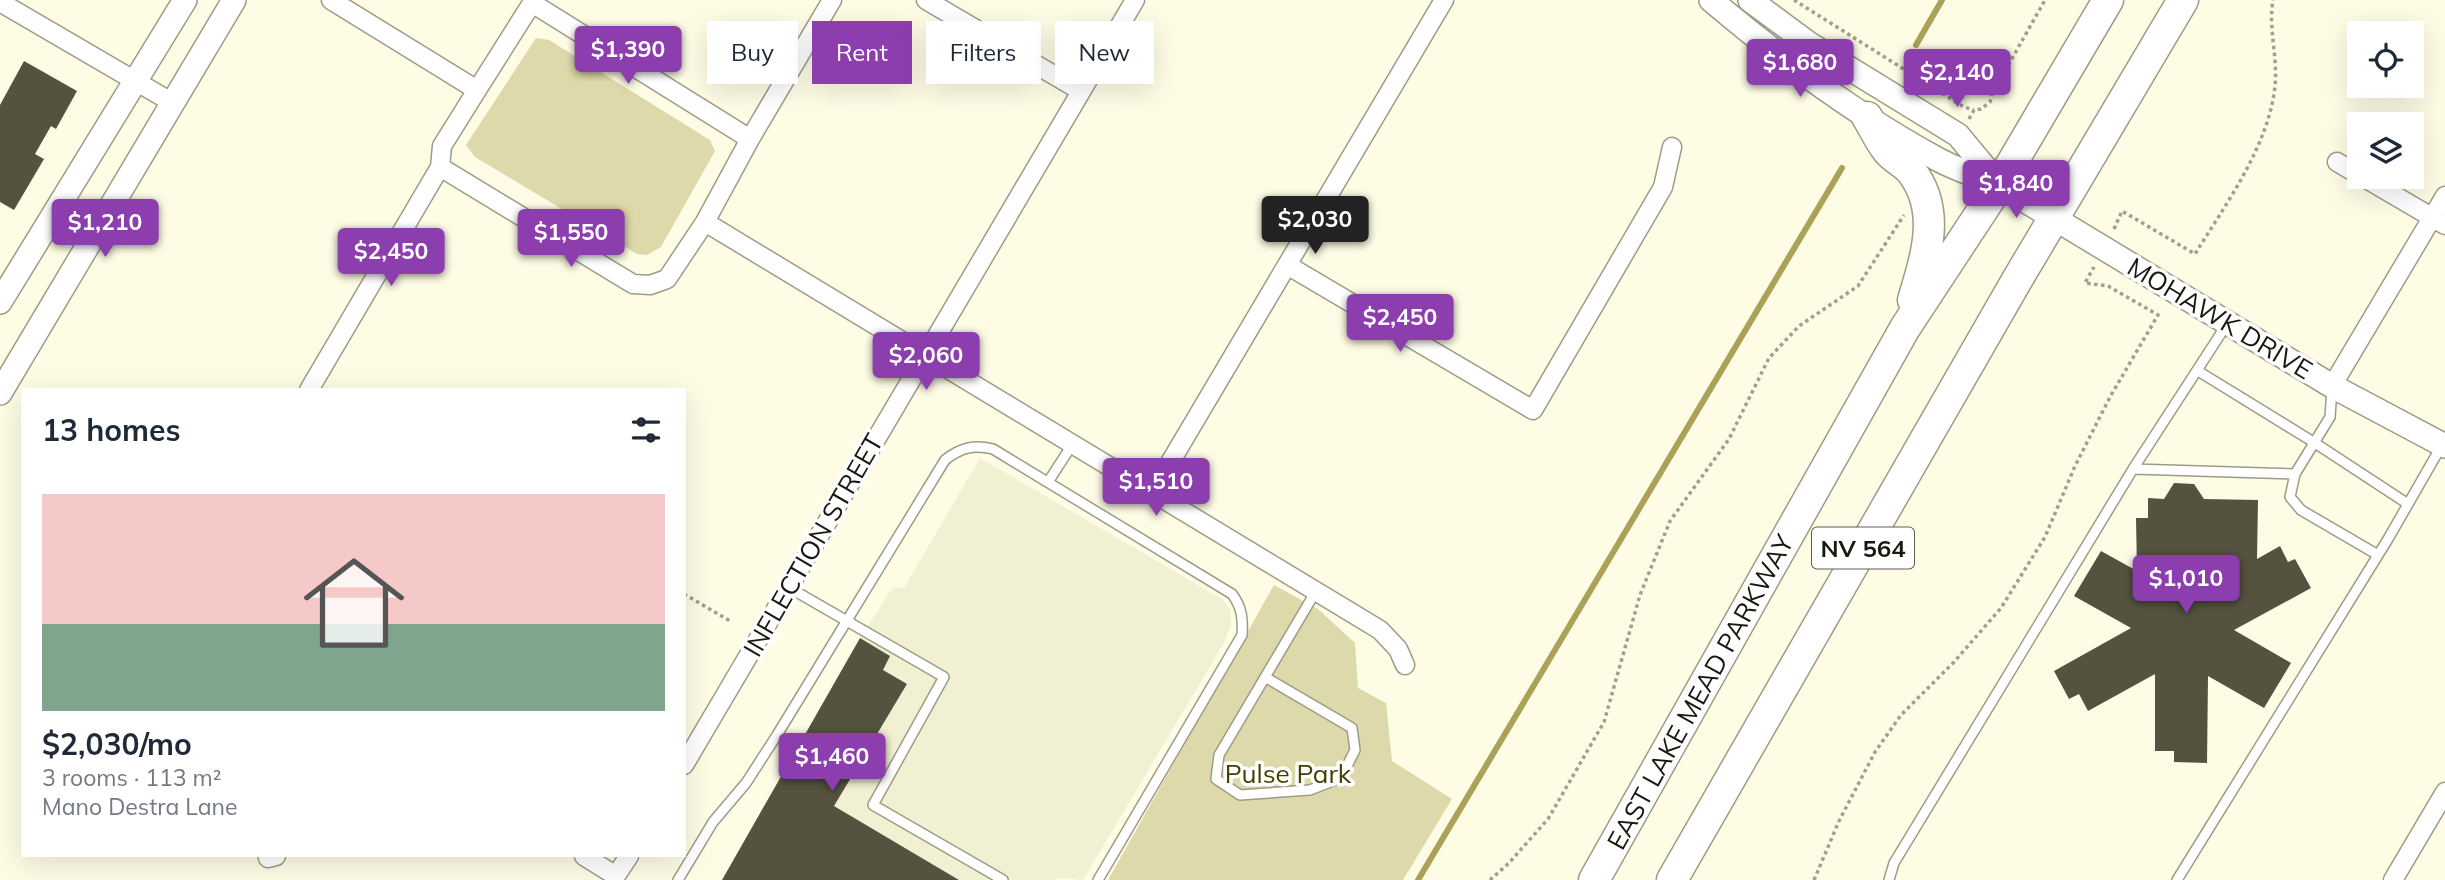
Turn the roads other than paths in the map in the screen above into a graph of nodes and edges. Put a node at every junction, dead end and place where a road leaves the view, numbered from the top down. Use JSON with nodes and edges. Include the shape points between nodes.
{"nodes":[{"id":1,"x":185,"y":0,"type":"edge"},
{"id":2,"x":234,"y":0,"type":"edge"},
{"id":3,"x":331,"y":0,"type":"edge"},
{"id":4,"x":832,"y":0,"type":"edge"},
{"id":5,"x":926,"y":0,"type":"edge"},
{"id":6,"x":1135,"y":0,"type":"edge"},
{"id":7,"x":1444,"y":0,"type":"edge"},
{"id":8,"x":1711,"y":0,"type":"edge"},
{"id":9,"x":1750,"y":0,"type":"edge"},
{"id":10,"x":2108,"y":0,"type":"edge"},
{"id":11,"x":2183,"y":0,"type":"edge"},
{"id":12,"x":0,"y":2,"type":"edge"},
{"id":13,"x":533,"y":2,"type":"edge"},
{"id":14,"x":135,"y":81,"type":"junction"},
{"id":15,"x":477,"y":90,"type":"junction"},
{"id":16,"x":1081,"y":91,"type":"junction"},
{"id":17,"x":173,"y":103,"type":"junction"},
{"id":18,"x":1867,"y":117,"type":"junction"},
{"id":19,"x":750,"y":138,"type":"junction"},
{"id":20,"x":1672,"y":147,"type":"dead end"},
{"id":21,"x":2337,"y":162,"type":"dead end"},
{"id":22,"x":440,"y":167,"type":"junction"},
{"id":23,"x":2347,"y":168,"type":"edge"},
{"id":24,"x":1999,"y":185,"type":"junction"},
{"id":25,"x":2383,"y":189,"type":"edge"},
{"id":26,"x":2445,"y":196,"type":"edge"},
{"id":27,"x":2054,"y":217,"type":"junction"},
{"id":28,"x":705,"y":222,"type":"junction"},
{"id":29,"x":2438,"y":222,"type":"edge"},
{"id":30,"x":1287,"y":265,"type":"junction"},
{"id":31,"x":0,"y":302,"type":"edge"},
{"id":32,"x":2227,"y":323,"type":"junction"},
{"id":33,"x":1905,"y":328,"type":"junction"},
{"id":34,"x":925,"y":356,"type":"junction"},
{"id":35,"x":2197,"y":371,"type":"junction"},
{"id":36,"x":2332,"y":386,"type":"junction"},
{"id":37,"x":310,"y":388,"type":"edge"},
{"id":38,"x":0,"y":393,"type":"edge"},
{"id":39,"x":2315,"y":443,"type":"junction"},
{"id":40,"x":1072,"y":445,"type":"junction"},
{"id":41,"x":2444,"y":446,"type":"edge"},
{"id":42,"x":2133,"y":469,"type":"junction"},
{"id":43,"x":2295,"y":474,"type":"junction"},
{"id":44,"x":1048,"y":482,"type":"junction"},
{"id":45,"x":1152,"y":493,"type":"junction"},
{"id":46,"x":2408,"y":504,"type":"junction"},
{"id":47,"x":2378,"y":555,"type":"junction"},
{"id":48,"x":788,"y":587,"type":"junction"},
{"id":49,"x":1316,"y":591,"type":"junction"},
{"id":50,"x":847,"y":621,"type":"junction"},
{"id":51,"x":1405,"y":665,"type":"dead end"},
{"id":52,"x":1265,"y":677,"type":"junction"},
{"id":53,"x":686,"y":762,"type":"edge"},
{"id":54,"x":2445,"y":792,"type":"edge"},
{"id":55,"x":585,"y":857,"type":"edge"},
{"id":56,"x":628,"y":857,"type":"edge"},
{"id":57,"x":615,"y":878,"type":"edge"},
{"id":58,"x":678,"y":880,"type":"edge"},
{"id":59,"x":1003,"y":880,"type":"edge"},
{"id":60,"x":1098,"y":880,"type":"edge"},
{"id":61,"x":1594,"y":880,"type":"edge"},
{"id":62,"x":1672,"y":880,"type":"edge"},
{"id":63,"x":1889,"y":880,"type":"edge"},
{"id":64,"x":2177,"y":880,"type":"edge"},
{"id":65,"x":2393,"y":880,"type":"edge"}],
"edges":[{"from":1,"to":14,"type":"street"},
{"from":2,"to":17,"type":"street"},
{"from":3,"to":15,"type":"street"},
{"from":4,"to":19,"type":"street"},
{"from":5,"to":16,"type":"street"},
{"from":6,"to":16,"type":"street","name":"INFLECTION STREET"},
{"from":7,"to":30,"type":"street"},
{"from":8,"to":18,"type":"street","via":[[1821,88]]},
{"from":9,"to":24,"type":"street","via":[[1808,43],[1958,135]]},
{"from":10,"to":24,"type":"main road","name":"EAST LAKE MEAD PARKWAY","number":"NV 564"},
{"from":11,"to":27,"type":"main road","number":"NV 564"},
{"from":12,"to":14,"type":"street"},
{"from":13,"to":15,"type":"street"},
{"from":13,"to":19,"type":"street"},
{"from":14,"to":17,"type":"street"},
{"from":14,"to":31,"type":"street"},
{"from":15,"to":22,"type":"street","via":[[442,146]]},
{"from":16,"to":34,"type":"street","name":"INFLECTION STREET"},
{"from":17,"to":38,"type":"street"},
{"from":18,"to":24,"type":"street","via":[[1941,161]]},
{"from":18,"to":33,"type":"main road","via":[[1888,151],[1922,188],[1929,208],[1928,242]]},
{"from":19,"to":28,"type":"street"},
{"from":20,"to":30,"type":"street","via":[[1663,187],[1532,410]]},
{"from":21,"to":23,"type":"street"},
{"from":22,"to":28,"type":"street","via":[[634,284],[667,279]]},
{"from":22,"to":37,"type":"street"},
{"from":24,"to":27,"type":"street","name":"MOHAWK DRIVE"},
{"from":24,"to":33,"type":"main road","name":"EAST LAKE MEAD PARKWAY","number":"NV 564"},
{"from":25,"to":29,"type":"street"},
{"from":26,"to":29,"type":"street"},
{"from":27,"to":32,"type":"street","name":"MOHAWK DRIVE"},
{"from":27,"to":62,"type":"main road","number":"NV 564"},
{"from":28,"to":34,"type":"street"},
{"from":29,"to":36,"type":"street"},
{"from":30,"to":45,"type":"street"},
{"from":32,"to":35,"type":"lane"},
{"from":32,"to":36,"type":"street","name":"MOHAWK DRIVE"},
{"from":33,"to":61,"type":"main road","name":"EAST LAKE MEAD PARKWAY","number":"NV 564"},
{"from":34,"to":40,"type":"street"},
{"from":34,"to":48,"type":"street","name":"INFLECTION STREET"},
{"from":35,"to":39,"type":"lane"},
{"from":35,"to":42,"type":"lane"},
{"from":36,"to":39,"type":"lane","via":[[2330,417]]},
{"from":36,"to":41,"type":"street","name":"MOHAWK DRIVE"},
{"from":39,"to":43,"type":"lane"},
{"from":39,"to":46,"type":"lane"},
{"from":40,"to":44,"type":"lane"},
{"from":40,"to":45,"type":"street"},
{"from":41,"to":46,"type":"lane"},
{"from":42,"to":43,"type":"lane"},
{"from":42,"to":63,"type":"lane","via":[[1894,863]]},
{"from":43,"to":47,"type":"lane","via":[[2290,497],[2301,510]]},
{"from":44,"to":50,"type":"lane","via":[[993,449],[975,446],[955,452],[945,460]]},
{"from":44,"to":60,"type":"lane","via":[[1232,594],[1243,619],[1242,635]]},
{"from":45,"to":49,"type":"street"},
{"from":46,"to":47,"type":"lane"},
{"from":47,"to":64,"type":"lane"},
{"from":48,"to":50,"type":"lane"},
{"from":48,"to":53,"type":"street","name":"INFLECTION STREET"},
{"from":49,"to":51,"type":"street","via":[[1380,630],[1398,649]]},
{"from":49,"to":52,"type":"lane"},
{"from":50,"to":58,"type":"lane","via":[[747,783],[713,822]]},
{"from":50,"to":59,"type":"lane","via":[[944,677],[873,805]]},
{"from":52,"to":52,"type":"lane","via":[[1219,754],[1216,779],[1240,795],[1310,789],[1341,778],[1355,750],[1352,728]]},
{"from":54,"to":65,"type":"street"},
{"from":55,"to":57,"type":"street"},
{"from":56,"to":57,"type":"street"}]}
